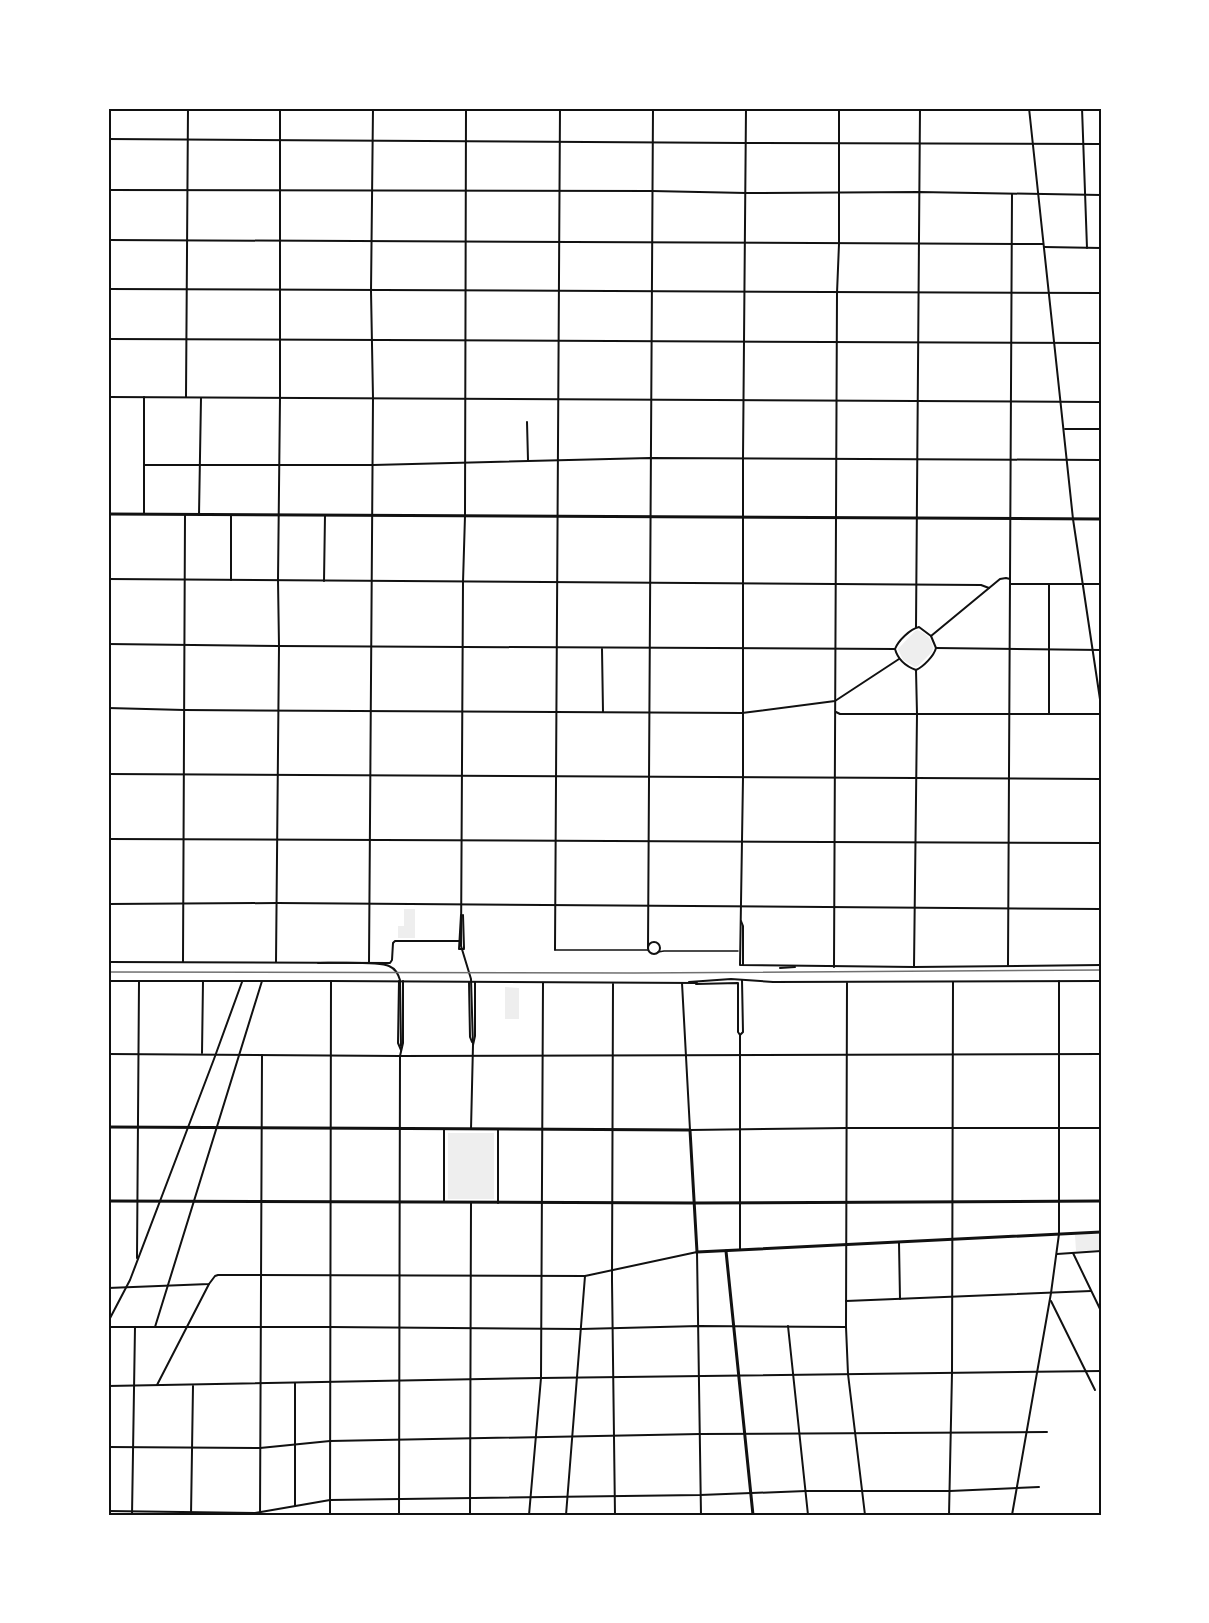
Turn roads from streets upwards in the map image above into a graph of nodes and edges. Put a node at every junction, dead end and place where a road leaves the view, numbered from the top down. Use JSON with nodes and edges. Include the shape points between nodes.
{"nodes":[{"id":1,"x":188,"y":108,"type":"edge"},
{"id":2,"x":280,"y":108,"type":"edge"},
{"id":3,"x":373,"y":108,"type":"edge"},
{"id":4,"x":466,"y":108,"type":"edge"},
{"id":5,"x":560,"y":108,"type":"edge"},
{"id":6,"x":653,"y":108,"type":"edge"},
{"id":7,"x":746,"y":108,"type":"edge"},
{"id":8,"x":839,"y":108,"type":"edge"},
{"id":9,"x":920,"y":108,"type":"edge"},
{"id":10,"x":1029,"y":108,"type":"edge"},
{"id":11,"x":1082,"y":108,"type":"edge"},
{"id":12,"x":108,"y":140,"type":"edge"},
{"id":13,"x":188,"y":140,"type":"junction"},
{"id":14,"x":280,"y":141,"type":"junction"},
{"id":15,"x":372,"y":141,"type":"junction"},
{"id":16,"x":465,"y":142,"type":"junction"},
{"id":17,"x":560,"y":142,"type":"junction"},
{"id":18,"x":839,"y":142,"type":"junction"},
{"id":19,"x":652,"y":143,"type":"junction"},
{"id":20,"x":746,"y":143,"type":"junction"},
{"id":21,"x":920,"y":144,"type":"junction"},
{"id":22,"x":1083,"y":144,"type":"junction"},
{"id":23,"x":1101,"y":144,"type":"edge"},
{"id":24,"x":1033,"y":145,"type":"junction"},
{"id":25,"x":108,"y":190,"type":"edge"},
{"id":26,"x":188,"y":190,"type":"junction"},
{"id":27,"x":280,"y":190,"type":"junction"},
{"id":28,"x":372,"y":191,"type":"junction"},
{"id":29,"x":465,"y":191,"type":"junction"},
{"id":30,"x":559,"y":191,"type":"junction"},
{"id":31,"x":652,"y":191,"type":"junction"},
{"id":32,"x":919,"y":192,"type":"junction"},
{"id":33,"x":746,"y":193,"type":"junction"},
{"id":34,"x":838,"y":193,"type":"junction"},
{"id":35,"x":1012,"y":194,"type":"junction"},
{"id":36,"x":1038,"y":194,"type":"junction"},
{"id":37,"x":1085,"y":195,"type":"junction"},
{"id":38,"x":1101,"y":195,"type":"edge"},
{"id":39,"x":188,"y":239,"type":"junction"},
{"id":40,"x":280,"y":239,"type":"junction"},
{"id":41,"x":108,"y":240,"type":"edge"},
{"id":42,"x":372,"y":241,"type":"junction"},
{"id":43,"x":465,"y":241,"type":"junction"},
{"id":44,"x":559,"y":241,"type":"junction"},
{"id":45,"x":652,"y":242,"type":"junction"},
{"id":46,"x":745,"y":242,"type":"junction"},
{"id":47,"x":919,"y":243,"type":"junction"},
{"id":48,"x":839,"y":244,"type":"junction"},
{"id":49,"x":1012,"y":244,"type":"junction"},
{"id":50,"x":1044,"y":245,"type":"junction"},
{"id":51,"x":1088,"y":248,"type":"junction"},
{"id":52,"x":1101,"y":248,"type":"edge"},
{"id":53,"x":108,"y":289,"type":"edge"},
{"id":54,"x":188,"y":289,"type":"junction"},
{"id":55,"x":279,"y":289,"type":"junction"},
{"id":56,"x":371,"y":291,"type":"junction"},
{"id":57,"x":466,"y":291,"type":"junction"},
{"id":58,"x":559,"y":291,"type":"junction"},
{"id":59,"x":652,"y":292,"type":"junction"},
{"id":60,"x":745,"y":292,"type":"junction"},
{"id":61,"x":837,"y":292,"type":"junction"},
{"id":62,"x":918,"y":293,"type":"junction"},
{"id":63,"x":1101,"y":293,"type":"edge"},
{"id":64,"x":1011,"y":294,"type":"junction"},
{"id":65,"x":1049,"y":294,"type":"junction"},
{"id":66,"x":108,"y":339,"type":"edge"},
{"id":67,"x":188,"y":339,"type":"junction"},
{"id":68,"x":280,"y":339,"type":"junction"},
{"id":69,"x":373,"y":340,"type":"junction"},
{"id":70,"x":466,"y":341,"type":"junction"},
{"id":71,"x":558,"y":341,"type":"junction"},
{"id":72,"x":651,"y":341,"type":"junction"},
{"id":73,"x":745,"y":342,"type":"junction"},
{"id":74,"x":838,"y":342,"type":"junction"},
{"id":75,"x":918,"y":342,"type":"junction"},
{"id":76,"x":1012,"y":343,"type":"junction"},
{"id":77,"x":1054,"y":344,"type":"junction"},
{"id":78,"x":1101,"y":344,"type":"edge"},
{"id":79,"x":108,"y":397,"type":"edge"},
{"id":80,"x":186,"y":397,"type":"junction"},
{"id":81,"x":144,"y":398,"type":"junction"},
{"id":82,"x":201,"y":398,"type":"junction"},
{"id":83,"x":280,"y":398,"type":"junction"},
{"id":84,"x":373,"y":398,"type":"junction"},
{"id":85,"x":466,"y":399,"type":"junction"},
{"id":86,"x":558,"y":399,"type":"junction"},
{"id":87,"x":651,"y":399,"type":"junction"},
{"id":88,"x":744,"y":400,"type":"junction"},
{"id":89,"x":837,"y":400,"type":"junction"},
{"id":90,"x":918,"y":401,"type":"junction"},
{"id":91,"x":1011,"y":402,"type":"junction"},
{"id":92,"x":1061,"y":402,"type":"junction"},
{"id":93,"x":1101,"y":402,"type":"edge"},
{"id":94,"x":527,"y":422,"type":"dead end"},
{"id":95,"x":1064,"y":429,"type":"junction"},
{"id":96,"x":1101,"y":429,"type":"edge"},
{"id":97,"x":650,"y":458,"type":"junction"},
{"id":98,"x":743,"y":458,"type":"junction"},
{"id":99,"x":558,"y":459,"type":"junction"},
{"id":100,"x":837,"y":459,"type":"junction"},
{"id":101,"x":917,"y":459,"type":"junction"},
{"id":102,"x":1011,"y":459,"type":"junction"},
{"id":103,"x":528,"y":460,"type":"junction"},
{"id":104,"x":1067,"y":460,"type":"junction"},
{"id":105,"x":1101,"y":460,"type":"edge"},
{"id":106,"x":465,"y":462,"type":"junction"},
{"id":107,"x":200,"y":464,"type":"junction"},
{"id":108,"x":144,"y":465,"type":"junction"},
{"id":109,"x":280,"y":465,"type":"junction"},
{"id":110,"x":372,"y":465,"type":"junction"},
{"id":111,"x":108,"y":514,"type":"edge"},
{"id":112,"x":144,"y":514,"type":"junction"},
{"id":113,"x":184,"y":515,"type":"junction"},
{"id":114,"x":199,"y":515,"type":"junction"},
{"id":115,"x":231,"y":515,"type":"junction"},
{"id":116,"x":280,"y":515,"type":"junction"},
{"id":117,"x":325,"y":516,"type":"junction"},
{"id":118,"x":371,"y":516,"type":"junction"},
{"id":119,"x":465,"y":516,"type":"junction"},
{"id":120,"x":557,"y":517,"type":"junction"},
{"id":121,"x":650,"y":518,"type":"junction"},
{"id":122,"x":744,"y":518,"type":"junction"},
{"id":123,"x":837,"y":518,"type":"junction"},
{"id":124,"x":917,"y":518,"type":"junction"},
{"id":125,"x":1010,"y":519,"type":"junction"},
{"id":126,"x":1073,"y":519,"type":"junction"},
{"id":127,"x":1101,"y":519,"type":"edge"},
{"id":128,"x":108,"y":579,"type":"edge"},
{"id":129,"x":1010,"y":579,"type":"junction"},
{"id":130,"x":184,"y":580,"type":"junction"},
{"id":131,"x":231,"y":580,"type":"junction"},
{"id":132,"x":278,"y":580,"type":"junction"},
{"id":133,"x":324,"y":581,"type":"junction"},
{"id":134,"x":371,"y":581,"type":"junction"},
{"id":135,"x":463,"y":582,"type":"junction"},
{"id":136,"x":557,"y":582,"type":"junction"},
{"id":137,"x":650,"y":582,"type":"junction"},
{"id":138,"x":743,"y":583,"type":"junction"},
{"id":139,"x":836,"y":583,"type":"junction"},
{"id":140,"x":916,"y":584,"type":"junction"},
{"id":141,"x":1010,"y":584,"type":"junction"},
{"id":142,"x":1083,"y":584,"type":"junction"},
{"id":143,"x":1101,"y":584,"type":"edge"},
{"id":144,"x":1049,"y":585,"type":"junction"},
{"id":145,"x":989,"y":588,"type":"junction"},
{"id":146,"x":916,"y":627,"type":"junction"},
{"id":147,"x":931,"y":636,"type":"junction"},
{"id":148,"x":108,"y":644,"type":"edge"},
{"id":149,"x":185,"y":645,"type":"junction"},
{"id":150,"x":279,"y":646,"type":"junction"},
{"id":151,"x":370,"y":646,"type":"junction"},
{"id":152,"x":463,"y":647,"type":"junction"},
{"id":153,"x":556,"y":647,"type":"junction"},
{"id":154,"x":602,"y":648,"type":"junction"},
{"id":155,"x":650,"y":648,"type":"junction"},
{"id":156,"x":743,"y":648,"type":"junction"},
{"id":157,"x":836,"y":648,"type":"junction"},
{"id":158,"x":936,"y":648,"type":"junction"},
{"id":159,"x":895,"y":649,"type":"junction"},
{"id":160,"x":1009,"y":649,"type":"junction"},
{"id":161,"x":1049,"y":649,"type":"junction"},
{"id":162,"x":1092,"y":650,"type":"junction"},
{"id":163,"x":1101,"y":650,"type":"edge"},
{"id":164,"x":899,"y":659,"type":"junction"},
{"id":165,"x":916,"y":670,"type":"junction"},
{"id":166,"x":835,"y":701,"type":"junction"},
{"id":167,"x":1101,"y":706,"type":"edge"},
{"id":168,"x":108,"y":708,"type":"edge"},
{"id":169,"x":184,"y":710,"type":"junction"},
{"id":170,"x":277,"y":710,"type":"junction"},
{"id":171,"x":370,"y":711,"type":"junction"},
{"id":172,"x":463,"y":711,"type":"junction"},
{"id":173,"x":556,"y":712,"type":"junction"},
{"id":174,"x":603,"y":712,"type":"junction"},
{"id":175,"x":649,"y":712,"type":"junction"},
{"id":176,"x":742,"y":712,"type":"junction"},
{"id":177,"x":836,"y":712,"type":"junction"},
{"id":178,"x":917,"y":714,"type":"junction"},
{"id":179,"x":1009,"y":714,"type":"junction"},
{"id":180,"x":1049,"y":714,"type":"junction"},
{"id":181,"x":1101,"y":714,"type":"edge"},
{"id":182,"x":108,"y":774,"type":"edge"},
{"id":183,"x":184,"y":774,"type":"junction"},
{"id":184,"x":277,"y":775,"type":"junction"},
{"id":185,"x":370,"y":775,"type":"junction"},
{"id":186,"x":463,"y":776,"type":"junction"},
{"id":187,"x":556,"y":777,"type":"junction"},
{"id":188,"x":649,"y":777,"type":"junction"},
{"id":189,"x":1101,"y":777,"type":"edge"},
{"id":190,"x":743,"y":778,"type":"junction"},
{"id":191,"x":834,"y":778,"type":"junction"},
{"id":192,"x":1008,"y":778,"type":"junction"},
{"id":193,"x":916,"y":779,"type":"junction"},
{"id":194,"x":108,"y":839,"type":"edge"},
{"id":195,"x":183,"y":840,"type":"junction"},
{"id":196,"x":276,"y":840,"type":"junction"},
{"id":197,"x":370,"y":840,"type":"junction"},
{"id":198,"x":463,"y":840,"type":"junction"},
{"id":199,"x":555,"y":842,"type":"junction"},
{"id":200,"x":649,"y":842,"type":"junction"},
{"id":201,"x":742,"y":842,"type":"junction"},
{"id":202,"x":835,"y":843,"type":"junction"},
{"id":203,"x":916,"y":843,"type":"junction"},
{"id":204,"x":1008,"y":843,"type":"junction"},
{"id":205,"x":1101,"y":843,"type":"edge"},
{"id":206,"x":184,"y":903,"type":"junction"},
{"id":207,"x":277,"y":903,"type":"junction"},
{"id":208,"x":108,"y":904,"type":"edge"},
{"id":209,"x":370,"y":905,"type":"junction"},
{"id":210,"x":462,"y":906,"type":"junction"},
{"id":211,"x":555,"y":906,"type":"junction"},
{"id":212,"x":648,"y":906,"type":"junction"},
{"id":213,"x":741,"y":906,"type":"junction"},
{"id":214,"x":835,"y":907,"type":"junction"},
{"id":215,"x":915,"y":908,"type":"junction"},
{"id":216,"x":1007,"y":909,"type":"junction"},
{"id":217,"x":1101,"y":909,"type":"edge"},
{"id":218,"x":462,"y":914,"type":"junction"},
{"id":219,"x":741,"y":921,"type":"junction"},
{"id":220,"x":459,"y":941,"type":"junction"},
{"id":221,"x":650,"y":942,"type":"junction"},
{"id":222,"x":648,"y":949,"type":"junction"},
{"id":223,"x":555,"y":950,"type":"joint"},
{"id":224,"x":739,"y":951,"type":"junction"},
{"id":225,"x":658,"y":952,"type":"junction"},
{"id":226,"x":108,"y":962,"type":"edge"},
{"id":227,"x":183,"y":962,"type":"junction"},
{"id":228,"x":276,"y":962,"type":"junction"},
{"id":229,"x":369,"y":962,"type":"junction"},
{"id":230,"x":312,"y":963,"type":"junction"},
{"id":231,"x":741,"y":965,"type":"junction"},
{"id":232,"x":1008,"y":965,"type":"junction"},
{"id":233,"x":1100,"y":965,"type":"edge"},
{"id":234,"x":807,"y":967,"type":"junction"},
{"id":235,"x":834,"y":967,"type":"junction"},
{"id":236,"x":914,"y":967,"type":"junction"},
{"id":237,"x":780,"y":968,"type":"dead end"},
{"id":238,"x":742,"y":980,"type":"junction"},
{"id":239,"x":108,"y":981,"type":"edge"},
{"id":240,"x":203,"y":981,"type":"junction"},
{"id":241,"x":242,"y":981,"type":"junction"},
{"id":242,"x":262,"y":981,"type":"junction"},
{"id":243,"x":331,"y":981,"type":"junction"},
{"id":244,"x":401,"y":981,"type":"junction"},
{"id":245,"x":1059,"y":981,"type":"junction"},
{"id":246,"x":1101,"y":981,"type":"edge"},
{"id":247,"x":139,"y":982,"type":"junction"},
{"id":248,"x":469,"y":982,"type":"junction"},
{"id":249,"x":474,"y":982,"type":"junction"},
{"id":250,"x":847,"y":982,"type":"junction"},
{"id":251,"x":953,"y":982,"type":"junction"},
{"id":252,"x":543,"y":983,"type":"junction"},
{"id":253,"x":613,"y":983,"type":"junction"},
{"id":254,"x":684,"y":983,"type":"junction"},
{"id":255,"x":697,"y":983,"type":"dead end"},
{"id":256,"x":740,"y":1035,"type":"junction"},
{"id":257,"x":473,"y":1044,"type":"junction"},
{"id":258,"x":401,"y":1050,"type":"junction"},
{"id":259,"x":108,"y":1054,"type":"edge"},
{"id":260,"x":137,"y":1054,"type":"junction"},
{"id":261,"x":953,"y":1054,"type":"junction"},
{"id":262,"x":1059,"y":1054,"type":"junction"},
{"id":263,"x":1101,"y":1054,"type":"edge"},
{"id":264,"x":202,"y":1055,"type":"junction"},
{"id":265,"x":216,"y":1055,"type":"junction"},
{"id":266,"x":238,"y":1055,"type":"junction"},
{"id":267,"x":262,"y":1055,"type":"junction"},
{"id":268,"x":331,"y":1055,"type":"junction"},
{"id":269,"x":472,"y":1055,"type":"junction"},
{"id":270,"x":613,"y":1055,"type":"junction"},
{"id":271,"x":740,"y":1055,"type":"junction"},
{"id":272,"x":846,"y":1055,"type":"junction"},
{"id":273,"x":400,"y":1056,"type":"junction"},
{"id":274,"x":543,"y":1056,"type":"junction"},
{"id":275,"x":686,"y":1056,"type":"junction"},
{"id":276,"x":108,"y":1127,"type":"edge"},
{"id":277,"x":138,"y":1127,"type":"junction"},
{"id":278,"x":188,"y":1127,"type":"junction"},
{"id":279,"x":218,"y":1127,"type":"junction"},
{"id":280,"x":262,"y":1127,"type":"junction"},
{"id":281,"x":331,"y":1128,"type":"junction"},
{"id":282,"x":401,"y":1128,"type":"junction"},
{"id":283,"x":741,"y":1128,"type":"junction"},
{"id":284,"x":847,"y":1128,"type":"junction"},
{"id":285,"x":952,"y":1128,"type":"junction"},
{"id":286,"x":1059,"y":1128,"type":"junction"},
{"id":287,"x":1101,"y":1128,"type":"edge"},
{"id":288,"x":444,"y":1129,"type":"junction"},
{"id":289,"x":471,"y":1129,"type":"junction"},
{"id":290,"x":498,"y":1129,"type":"junction"},
{"id":291,"x":543,"y":1129,"type":"junction"},
{"id":292,"x":613,"y":1129,"type":"junction"},
{"id":293,"x":690,"y":1130,"type":"junction"},
{"id":294,"x":108,"y":1201,"type":"edge"},
{"id":295,"x":138,"y":1201,"type":"junction"},
{"id":296,"x":160,"y":1201,"type":"junction"},
{"id":297,"x":194,"y":1201,"type":"junction"},
{"id":298,"x":261,"y":1201,"type":"junction"},
{"id":299,"x":1101,"y":1201,"type":"edge"},
{"id":300,"x":331,"y":1202,"type":"junction"},
{"id":301,"x":400,"y":1202,"type":"junction"},
{"id":302,"x":444,"y":1202,"type":"junction"},
{"id":303,"x":952,"y":1202,"type":"junction"},
{"id":304,"x":1059,"y":1202,"type":"junction"},
{"id":305,"x":471,"y":1203,"type":"junction"},
{"id":306,"x":498,"y":1203,"type":"junction"},
{"id":307,"x":543,"y":1203,"type":"junction"},
{"id":308,"x":612,"y":1203,"type":"junction"},
{"id":309,"x":695,"y":1203,"type":"junction"},
{"id":310,"x":740,"y":1203,"type":"junction"},
{"id":311,"x":846,"y":1203,"type":"junction"},
{"id":312,"x":1101,"y":1232,"type":"edge"},
{"id":313,"x":1059,"y":1234,"type":"junction"},
{"id":314,"x":952,"y":1240,"type":"junction"},
{"id":315,"x":899,"y":1243,"type":"junction"},
{"id":316,"x":847,"y":1245,"type":"junction"},
{"id":317,"x":740,"y":1250,"type":"junction"},
{"id":318,"x":726,"y":1251,"type":"junction"},
{"id":319,"x":1101,"y":1251,"type":"edge"},
{"id":320,"x":697,"y":1252,"type":"junction"},
{"id":321,"x":1073,"y":1253,"type":"junction"},
{"id":322,"x":1057,"y":1254,"type":"junction"},
{"id":323,"x":137,"y":1261,"type":"junction"},
{"id":324,"x":612,"y":1271,"type":"junction"},
{"id":325,"x":261,"y":1274,"type":"junction"},
{"id":326,"x":330,"y":1275,"type":"junction"},
{"id":327,"x":399,"y":1275,"type":"junction"},
{"id":328,"x":542,"y":1275,"type":"junction"},
{"id":329,"x":471,"y":1276,"type":"junction"},
{"id":330,"x":585,"y":1276,"type":"junction"},
{"id":331,"x":209,"y":1284,"type":"junction"},
{"id":332,"x":168,"y":1285,"type":"junction"},
{"id":333,"x":127,"y":1287,"type":"junction"},
{"id":334,"x":108,"y":1288,"type":"edge"},
{"id":335,"x":1091,"y":1291,"type":"junction"},
{"id":336,"x":1051,"y":1293,"type":"junction"},
{"id":337,"x":952,"y":1297,"type":"junction"},
{"id":338,"x":900,"y":1299,"type":"junction"},
{"id":339,"x":1050,"y":1299,"type":"junction"},
{"id":340,"x":846,"y":1301,"type":"junction"},
{"id":341,"x":1101,"y":1311,"type":"edge"},
{"id":342,"x":108,"y":1322,"type":"edge"},
{"id":343,"x":699,"y":1326,"type":"junction"},
{"id":344,"x":733,"y":1326,"type":"junction"},
{"id":345,"x":788,"y":1326,"type":"junction"},
{"id":346,"x":108,"y":1327,"type":"edge"},
{"id":347,"x":155,"y":1327,"type":"junction"},
{"id":348,"x":188,"y":1327,"type":"junction"},
{"id":349,"x":260,"y":1327,"type":"junction"},
{"id":350,"x":330,"y":1327,"type":"junction"},
{"id":351,"x":471,"y":1327,"type":"junction"},
{"id":352,"x":846,"y":1327,"type":"junction"},
{"id":353,"x":135,"y":1328,"type":"junction"},
{"id":354,"x":400,"y":1328,"type":"junction"},
{"id":355,"x":542,"y":1328,"type":"junction"},
{"id":356,"x":612,"y":1328,"type":"junction"},
{"id":357,"x":581,"y":1329,"type":"junction"},
{"id":358,"x":1087,"y":1371,"type":"junction"},
{"id":359,"x":1101,"y":1371,"type":"edge"},
{"id":360,"x":1037,"y":1372,"type":"junction"},
{"id":361,"x":952,"y":1373,"type":"junction"},
{"id":362,"x":848,"y":1374,"type":"junction"},
{"id":363,"x":793,"y":1375,"type":"junction"},
{"id":364,"x":699,"y":1376,"type":"junction"},
{"id":365,"x":738,"y":1376,"type":"junction"},
{"id":366,"x":541,"y":1378,"type":"junction"},
{"id":367,"x":577,"y":1378,"type":"junction"},
{"id":368,"x":613,"y":1378,"type":"junction"},
{"id":369,"x":471,"y":1380,"type":"junction"},
{"id":370,"x":400,"y":1381,"type":"junction"},
{"id":371,"x":295,"y":1383,"type":"junction"},
{"id":372,"x":330,"y":1383,"type":"junction"},
{"id":373,"x":260,"y":1384,"type":"junction"},
{"id":374,"x":157,"y":1385,"type":"junction"},
{"id":375,"x":193,"y":1385,"type":"junction"},
{"id":376,"x":108,"y":1386,"type":"edge"},
{"id":377,"x":135,"y":1386,"type":"junction"},
{"id":378,"x":1095,"y":1390,"type":"dead end"},
{"id":379,"x":950,"y":1432,"type":"junction"},
{"id":380,"x":1026,"y":1432,"type":"junction"},
{"id":381,"x":1047,"y":1432,"type":"dead end"},
{"id":382,"x":855,"y":1433,"type":"junction"},
{"id":383,"x":700,"y":1434,"type":"junction"},
{"id":384,"x":744,"y":1434,"type":"junction"},
{"id":385,"x":800,"y":1434,"type":"junction"},
{"id":386,"x":614,"y":1436,"type":"junction"},
{"id":387,"x":572,"y":1437,"type":"junction"},
{"id":388,"x":536,"y":1438,"type":"junction"},
{"id":389,"x":470,"y":1439,"type":"junction"},
{"id":390,"x":400,"y":1440,"type":"junction"},
{"id":391,"x":330,"y":1441,"type":"junction"},
{"id":392,"x":295,"y":1445,"type":"junction"},
{"id":393,"x":108,"y":1447,"type":"edge"},
{"id":394,"x":133,"y":1448,"type":"junction"},
{"id":395,"x":191,"y":1448,"type":"junction"},
{"id":396,"x":260,"y":1448,"type":"junction"},
{"id":397,"x":1039,"y":1487,"type":"dead end"},
{"id":398,"x":1016,"y":1489,"type":"junction"},
{"id":399,"x":806,"y":1491,"type":"junction"},
{"id":400,"x":862,"y":1491,"type":"junction"},
{"id":401,"x":950,"y":1491,"type":"junction"},
{"id":402,"x":750,"y":1492,"type":"junction"},
{"id":403,"x":615,"y":1495,"type":"junction"},
{"id":404,"x":700,"y":1495,"type":"junction"},
{"id":405,"x":567,"y":1496,"type":"junction"},
{"id":406,"x":471,"y":1497,"type":"junction"},
{"id":407,"x":530,"y":1497,"type":"junction"},
{"id":408,"x":399,"y":1498,"type":"junction"},
{"id":409,"x":330,"y":1500,"type":"junction"},
{"id":410,"x":295,"y":1506,"type":"junction"},
{"id":411,"x":108,"y":1511,"type":"edge"},
{"id":412,"x":132,"y":1513,"type":"edge"},
{"id":413,"x":192,"y":1513,"type":"edge"},
{"id":414,"x":260,"y":1514,"type":"edge"},
{"id":415,"x":330,"y":1515,"type":"edge"},
{"id":416,"x":399,"y":1515,"type":"edge"},
{"id":417,"x":470,"y":1515,"type":"edge"},
{"id":418,"x":529,"y":1515,"type":"edge"},
{"id":419,"x":566,"y":1515,"type":"edge"},
{"id":420,"x":615,"y":1515,"type":"edge"},
{"id":421,"x":701,"y":1515,"type":"edge"},
{"id":422,"x":753,"y":1515,"type":"edge"},
{"id":423,"x":808,"y":1515,"type":"edge"},
{"id":424,"x":865,"y":1515,"type":"edge"},
{"id":425,"x":950,"y":1515,"type":"edge"},
{"id":426,"x":1012,"y":1515,"type":"edge"}],
"edges":[{"from":1,"to":13,"type":"street"},
{"from":2,"to":14,"type":"street"},
{"from":3,"to":15,"type":"street"},
{"from":4,"to":16,"type":"street"},
{"from":5,"to":17,"type":"street"},
{"from":6,"to":19,"type":"street"},
{"from":7,"to":20,"type":"street"},
{"from":8,"to":18,"type":"street"},
{"from":9,"to":21,"type":"street"},
{"from":10,"to":24,"type":"street"},
{"from":11,"to":22,"type":"street"},
{"from":12,"to":13,"type":"street"},
{"from":13,"to":14,"type":"street"},
{"from":13,"to":26,"type":"street"},
{"from":14,"to":15,"type":"street"},
{"from":14,"to":27,"type":"street"},
{"from":15,"to":16,"type":"street"},
{"from":15,"to":28,"type":"street"},
{"from":16,"to":17,"type":"street"},
{"from":16,"to":29,"type":"street"},
{"from":17,"to":19,"type":"street"},
{"from":17,"to":30,"type":"street"},
{"from":18,"to":20,"type":"street"},
{"from":18,"to":21,"type":"street"},
{"from":18,"to":34,"type":"street"},
{"from":19,"to":20,"type":"street"},
{"from":19,"to":31,"type":"street"},
{"from":20,"to":33,"type":"street"},
{"from":21,"to":24,"type":"street"},
{"from":21,"to":32,"type":"street"},
{"from":22,"to":23,"type":"street"},
{"from":22,"to":24,"type":"street"},
{"from":22,"to":37,"type":"street"},
{"from":24,"to":36,"type":"street"},
{"from":25,"to":26,"type":"street"},
{"from":26,"to":27,"type":"street"},
{"from":26,"to":39,"type":"street"},
{"from":27,"to":28,"type":"street"},
{"from":27,"to":40,"type":"street"},
{"from":28,"to":29,"type":"street"},
{"from":28,"to":42,"type":"street"},
{"from":29,"to":30,"type":"street"},
{"from":29,"to":43,"type":"street"},
{"from":30,"to":31,"type":"street"},
{"from":30,"to":44,"type":"street"},
{"from":31,"to":33,"type":"street"},
{"from":31,"to":45,"type":"street"},
{"from":32,"to":34,"type":"street"},
{"from":32,"to":35,"type":"street"},
{"from":32,"to":47,"type":"street"},
{"from":33,"to":34,"type":"street"},
{"from":33,"to":46,"type":"street"},
{"from":34,"to":48,"type":"street"},
{"from":35,"to":36,"type":"street"},
{"from":35,"to":49,"type":"street"},
{"from":36,"to":37,"type":"street"},
{"from":36,"to":50,"type":"street"},
{"from":37,"to":38,"type":"street"},
{"from":37,"to":51,"type":"street"},
{"from":39,"to":40,"type":"street"},
{"from":39,"to":41,"type":"street"},
{"from":39,"to":54,"type":"street"},
{"from":40,"to":42,"type":"street"},
{"from":40,"to":55,"type":"street"},
{"from":42,"to":43,"type":"street"},
{"from":42,"to":56,"type":"street"},
{"from":43,"to":44,"type":"street"},
{"from":43,"to":57,"type":"street"},
{"from":44,"to":45,"type":"street"},
{"from":44,"to":58,"type":"street"},
{"from":45,"to":46,"type":"street"},
{"from":45,"to":59,"type":"street"},
{"from":46,"to":48,"type":"street"},
{"from":46,"to":60,"type":"street"},
{"from":47,"to":48,"type":"street"},
{"from":47,"to":49,"type":"street"},
{"from":47,"to":62,"type":"street"},
{"from":48,"to":61,"type":"street"},
{"from":49,"to":50,"type":"street"},
{"from":49,"to":64,"type":"street"},
{"from":50,"to":51,"type":"street"},
{"from":50,"to":65,"type":"street"},
{"from":51,"to":52,"type":"street"},
{"from":53,"to":54,"type":"street"},
{"from":54,"to":55,"type":"street"},
{"from":54,"to":67,"type":"street"},
{"from":55,"to":56,"type":"street"},
{"from":55,"to":68,"type":"street"},
{"from":56,"to":57,"type":"street"},
{"from":56,"to":69,"type":"street"},
{"from":57,"to":58,"type":"street"},
{"from":57,"to":70,"type":"street"},
{"from":58,"to":59,"type":"street"},
{"from":58,"to":71,"type":"street"},
{"from":59,"to":60,"type":"street"},
{"from":59,"to":72,"type":"street"},
{"from":60,"to":61,"type":"street"},
{"from":60,"to":73,"type":"street"},
{"from":61,"to":62,"type":"street"},
{"from":61,"to":74,"type":"street"},
{"from":62,"to":64,"type":"street"},
{"from":62,"to":75,"type":"street"},
{"from":63,"to":65,"type":"street"},
{"from":64,"to":65,"type":"street"},
{"from":64,"to":76,"type":"street"},
{"from":65,"to":77,"type":"street"},
{"from":66,"to":67,"type":"street"},
{"from":67,"to":68,"type":"street"},
{"from":67,"to":80,"type":"street"},
{"from":68,"to":69,"type":"street"},
{"from":68,"to":83,"type":"street"},
{"from":69,"to":70,"type":"street"},
{"from":69,"to":84,"type":"street"},
{"from":70,"to":71,"type":"street"},
{"from":70,"to":85,"type":"street"},
{"from":71,"to":72,"type":"street"},
{"from":71,"to":86,"type":"street"},
{"from":72,"to":73,"type":"street"},
{"from":72,"to":87,"type":"street"},
{"from":73,"to":74,"type":"street"},
{"from":73,"to":88,"type":"street"},
{"from":74,"to":75,"type":"street"},
{"from":74,"to":89,"type":"street"},
{"from":75,"to":76,"type":"street"},
{"from":75,"to":90,"type":"street"},
{"from":76,"to":77,"type":"street"},
{"from":76,"to":91,"type":"street"},
{"from":77,"to":78,"type":"street"},
{"from":77,"to":92,"type":"street"},
{"from":79,"to":81,"type":"street"},
{"from":80,"to":81,"type":"street"},
{"from":80,"to":82,"type":"street"},
{"from":81,"to":108,"type":"street"},
{"from":82,"to":83,"type":"street"},
{"from":82,"to":107,"type":"street"},
{"from":83,"to":84,"type":"street"},
{"from":83,"to":109,"type":"street"},
{"from":84,"to":85,"type":"street"},
{"from":84,"to":110,"type":"street"},
{"from":85,"to":86,"type":"street"},
{"from":85,"to":106,"type":"street"},
{"from":86,"to":87,"type":"street"},
{"from":86,"to":99,"type":"street"},
{"from":87,"to":88,"type":"street"},
{"from":87,"to":97,"type":"street"},
{"from":88,"to":89,"type":"street"},
{"from":88,"to":98,"type":"street"},
{"from":89,"to":90,"type":"street"},
{"from":89,"to":100,"type":"street"},
{"from":90,"to":91,"type":"street"},
{"from":90,"to":101,"type":"street"},
{"from":91,"to":92,"type":"street"},
{"from":91,"to":102,"type":"street"},
{"from":92,"to":93,"type":"street"},
{"from":92,"to":95,"type":"street"},
{"from":94,"to":103,"type":"street"},
{"from":95,"to":96,"type":"street"},
{"from":95,"to":104,"type":"street"},
{"from":97,"to":98,"type":"street"},
{"from":97,"to":99,"type":"street"},
{"from":97,"to":121,"type":"street"},
{"from":98,"to":100,"type":"street"},
{"from":98,"to":122,"type":"street"},
{"from":99,"to":103,"type":"street"},
{"from":99,"to":120,"type":"street"},
{"from":100,"to":101,"type":"street"},
{"from":100,"to":123,"type":"street"},
{"from":101,"to":102,"type":"street"},
{"from":101,"to":124,"type":"street"},
{"from":102,"to":104,"type":"street"},
{"from":102,"to":125,"type":"street"},
{"from":103,"to":106,"type":"street"},
{"from":104,"to":105,"type":"street"},
{"from":104,"to":126,"type":"street"},
{"from":106,"to":110,"type":"street"},
{"from":106,"to":119,"type":"street"},
{"from":107,"to":108,"type":"street"},
{"from":107,"to":109,"type":"street"},
{"from":107,"to":114,"type":"street"},
{"from":108,"to":112,"type":"street"},
{"from":109,"to":110,"type":"street"},
{"from":109,"to":116,"type":"street"},
{"from":110,"to":118,"type":"street"},
{"from":111,"to":112,"type":"street"},
{"from":112,"to":113,"type":"street"},
{"from":113,"to":114,"type":"street"},
{"from":113,"to":130,"type":"street"},
{"from":114,"to":115,"type":"street"},
{"from":115,"to":116,"type":"street"},
{"from":115,"to":131,"type":"street"},
{"from":116,"to":117,"type":"street"},
{"from":116,"to":132,"type":"street"},
{"from":117,"to":118,"type":"street"},
{"from":117,"to":133,"type":"street"},
{"from":118,"to":119,"type":"street"},
{"from":118,"to":134,"type":"street"},
{"from":119,"to":120,"type":"street"},
{"from":119,"to":135,"type":"street"},
{"from":120,"to":121,"type":"street"},
{"from":120,"to":136,"type":"street"},
{"from":121,"to":122,"type":"street"},
{"from":121,"to":137,"type":"street"},
{"from":122,"to":123,"type":"street"},
{"from":122,"to":138,"type":"street"},
{"from":123,"to":124,"type":"street"},
{"from":123,"to":139,"type":"street"},
{"from":124,"to":125,"type":"street"},
{"from":124,"to":140,"type":"street"},
{"from":125,"to":126,"type":"street"},
{"from":125,"to":129,"type":"street"},
{"from":126,"to":127,"type":"street"},
{"from":126,"to":142,"type":"street"},
{"from":128,"to":130,"type":"street"},
{"from":129,"to":141,"type":"street"},
{"from":129,"to":145,"type":"street","via":[[1000,579]]},
{"from":130,"to":131,"type":"street"},
{"from":130,"to":149,"type":"street"},
{"from":131,"to":132,"type":"street"},
{"from":132,"to":133,"type":"street"},
{"from":132,"to":150,"type":"street"},
{"from":133,"to":134,"type":"street"},
{"from":134,"to":135,"type":"street"},
{"from":134,"to":151,"type":"street"},
{"from":135,"to":136,"type":"street"},
{"from":135,"to":152,"type":"street"},
{"from":136,"to":137,"type":"street"},
{"from":136,"to":153,"type":"street"},
{"from":137,"to":138,"type":"street"},
{"from":137,"to":155,"type":"street"},
{"from":138,"to":139,"type":"street"},
{"from":138,"to":156,"type":"street"},
{"from":139,"to":140,"type":"street"},
{"from":139,"to":157,"type":"street"},
{"from":140,"to":145,"type":"street"},
{"from":140,"to":146,"type":"street"},
{"from":141,"to":144,"type":"street"},
{"from":141,"to":160,"type":"street"},
{"from":142,"to":143,"type":"street"},
{"from":142,"to":144,"type":"street"},
{"from":142,"to":162,"type":"street"},
{"from":144,"to":161,"type":"street"},
{"from":145,"to":147,"type":"street"},
{"from":146,"to":147,"type":"street"},
{"from":146,"to":159,"type":"street"},
{"from":147,"to":158,"type":"street"},
{"from":148,"to":149,"type":"street"},
{"from":149,"to":150,"type":"street"},
{"from":149,"to":169,"type":"street"},
{"from":150,"to":151,"type":"street"},
{"from":150,"to":170,"type":"street"},
{"from":151,"to":152,"type":"street"},
{"from":151,"to":171,"type":"street"},
{"from":152,"to":153,"type":"street"},
{"from":152,"to":172,"type":"street"},
{"from":153,"to":154,"type":"street"},
{"from":153,"to":173,"type":"street"},
{"from":154,"to":155,"type":"street"},
{"from":154,"to":174,"type":"street"},
{"from":155,"to":156,"type":"street"},
{"from":155,"to":175,"type":"street"},
{"from":156,"to":157,"type":"street"},
{"from":156,"to":176,"type":"street"},
{"from":157,"to":159,"type":"street"},
{"from":157,"to":166,"type":"street"},
{"from":158,"to":160,"type":"street"},
{"from":158,"to":165,"type":"street"},
{"from":159,"to":164,"type":"street"},
{"from":160,"to":161,"type":"street"},
{"from":160,"to":179,"type":"street"},
{"from":161,"to":162,"type":"street"},
{"from":161,"to":180,"type":"street"},
{"from":162,"to":163,"type":"street"},
{"from":162,"to":167,"type":"street"},
{"from":164,"to":165,"type":"street"},
{"from":164,"to":166,"type":"street"},
{"from":165,"to":178,"type":"street"},
{"from":166,"to":176,"type":"street"},
{"from":166,"to":177,"type":"street"},
{"from":168,"to":169,"type":"street"},
{"from":169,"to":170,"type":"street"},
{"from":169,"to":183,"type":"street"},
{"from":170,"to":171,"type":"street"},
{"from":170,"to":184,"type":"street"},
{"from":171,"to":172,"type":"street"},
{"from":171,"to":185,"type":"street"},
{"from":172,"to":173,"type":"street"},
{"from":172,"to":186,"type":"street"},
{"from":173,"to":174,"type":"street"},
{"from":173,"to":187,"type":"street"},
{"from":174,"to":175,"type":"street"},
{"from":175,"to":176,"type":"street"},
{"from":175,"to":188,"type":"street"},
{"from":176,"to":190,"type":"street"},
{"from":177,"to":178,"type":"street"},
{"from":177,"to":191,"type":"street"},
{"from":178,"to":179,"type":"street"},
{"from":178,"to":193,"type":"street"},
{"from":179,"to":180,"type":"street"},
{"from":179,"to":192,"type":"street"},
{"from":180,"to":181,"type":"street"},
{"from":182,"to":183,"type":"street"},
{"from":183,"to":184,"type":"street"},
{"from":183,"to":195,"type":"street"},
{"from":184,"to":185,"type":"street"},
{"from":184,"to":196,"type":"street"},
{"from":185,"to":186,"type":"street"},
{"from":185,"to":197,"type":"street"},
{"from":186,"to":187,"type":"street"},
{"from":186,"to":198,"type":"street"},
{"from":187,"to":188,"type":"street"},
{"from":187,"to":199,"type":"street"},
{"from":188,"to":190,"type":"street"},
{"from":188,"to":200,"type":"street"},
{"from":189,"to":192,"type":"street"},
{"from":189,"to":205,"type":"street"},
{"from":190,"to":191,"type":"street"},
{"from":190,"to":201,"type":"street"},
{"from":191,"to":193,"type":"street"},
{"from":191,"to":202,"type":"street"},
{"from":192,"to":193,"type":"street"},
{"from":192,"to":204,"type":"street"},
{"from":193,"to":203,"type":"street"},
{"from":194,"to":195,"type":"street"},
{"from":195,"to":196,"type":"street"},
{"from":195,"to":206,"type":"street"},
{"from":196,"to":197,"type":"street"},
{"from":196,"to":207,"type":"street"},
{"from":197,"to":198,"type":"street"},
{"from":197,"to":209,"type":"street"},
{"from":198,"to":199,"type":"street"},
{"from":198,"to":210,"type":"street"},
{"from":199,"to":200,"type":"street"},
{"from":199,"to":211,"type":"street"},
{"from":200,"to":201,"type":"street"},
{"from":200,"to":212,"type":"street"},
{"from":201,"to":202,"type":"street"},
{"from":201,"to":213,"type":"street"},
{"from":202,"to":203,"type":"street"},
{"from":202,"to":214,"type":"street"},
{"from":203,"to":204,"type":"street"},
{"from":203,"to":215,"type":"street"},
{"from":204,"to":205,"type":"street"},
{"from":204,"to":216,"type":"street"},
{"from":205,"to":217,"type":"street"},
{"from":206,"to":207,"type":"street"},
{"from":206,"to":208,"type":"street"},
{"from":206,"to":227,"type":"street"},
{"from":207,"to":209,"type":"street"},
{"from":207,"to":228,"type":"street"},
{"from":209,"to":210,"type":"street"},
{"from":209,"to":229,"type":"street"},
{"from":210,"to":211,"type":"street"},
{"from":210,"to":218,"type":"street"},
{"from":211,"to":212,"type":"street"},
{"from":211,"to":223,"type":"street"},
{"from":212,"to":213,"type":"street"},
{"from":212,"to":221,"type":"street"},
{"from":213,"to":214,"type":"street"},
{"from":213,"to":219,"type":"street"},
{"from":214,"to":215,"type":"street"},
{"from":214,"to":235,"type":"street"},
{"from":215,"to":216,"type":"street"},
{"from":215,"to":236,"type":"street"},
{"from":216,"to":217,"type":"street"},
{"from":216,"to":232,"type":"street"},
{"from":217,"to":233,"type":"street"},
{"from":218,"to":220,"type":"street"},
{"from":218,"to":220,"type":"street","via":[[464,949],[459,949]]},
{"from":218,"to":257,"type":"street","via":[[461,946],[471,979]]},
{"from":219,"to":224,"type":"street"},
{"from":219,"to":231,"type":"street"},
{"from":220,"to":229,"type":"street","via":[[395,941],[391,962]]},
{"from":221,"to":222,"type":"street"},
{"from":221,"to":225,"type":"street","via":[[659,945]]},
{"from":222,"to":223,"type":"street"},
{"from":222,"to":225,"type":"street","via":[[651,954]]},
{"from":224,"to":225,"type":"street"},
{"from":224,"to":231,"type":"street"},
{"from":226,"to":227,"type":"street"},
{"from":227,"to":228,"type":"street"},
{"from":228,"to":230,"type":"street"},
{"from":229,"to":230,"type":"street"},
{"from":230,"to":258,"type":"street","via":[[383,964],[394,969],[400,980]]},
{"from":231,"to":234,"type":"street"},
{"from":232,"to":233,"type":"street"},
{"from":232,"to":236,"type":"street"},
{"from":234,"to":235,"type":"street"},
{"from":234,"to":237,"type":"street"},
{"from":235,"to":236,"type":"street"},
{"from":238,"to":250,"type":"street"},
{"from":238,"to":254,"type":"street"},
{"from":238,"to":256,"type":"street"},
{"from":239,"to":247,"type":"street"},
{"from":240,"to":241,"type":"street"},
{"from":240,"to":247,"type":"street"},
{"from":240,"to":264,"type":"street"},
{"from":241,"to":242,"type":"street"},
{"from":241,"to":265,"type":"street"},
{"from":242,"to":243,"type":"street"},
{"from":242,"to":266,"type":"street"},
{"from":243,"to":244,"type":"street"},
{"from":243,"to":268,"type":"street"},
{"from":244,"to":248,"type":"street"},
{"from":244,"to":258,"type":"street"},
{"from":245,"to":246,"type":"street"},
{"from":245,"to":251,"type":"street"},
{"from":245,"to":262,"type":"street"},
{"from":247,"to":260,"type":"street"},
{"from":248,"to":249,"type":"street"},
{"from":248,"to":257,"type":"street"},
{"from":249,"to":252,"type":"street"},
{"from":249,"to":257,"type":"street"},
{"from":250,"to":251,"type":"street"},
{"from":250,"to":272,"type":"street"},
{"from":251,"to":261,"type":"street"},
{"from":252,"to":253,"type":"street"},
{"from":252,"to":274,"type":"street"},
{"from":253,"to":254,"type":"street"},
{"from":253,"to":270,"type":"street"},
{"from":254,"to":255,"type":"street"},
{"from":254,"to":256,"type":"street","via":[[738,983]]},
{"from":254,"to":275,"type":"street"},
{"from":256,"to":271,"type":"street"},
{"from":257,"to":269,"type":"street"},
{"from":258,"to":273,"type":"street"},
{"from":259,"to":260,"type":"street"},
{"from":260,"to":264,"type":"street"},
{"from":260,"to":277,"type":"street"},
{"from":261,"to":262,"type":"street"},
{"from":261,"to":272,"type":"street"},
{"from":261,"to":285,"type":"street"},
{"from":262,"to":263,"type":"street"},
{"from":262,"to":286,"type":"street"},
{"from":264,"to":265,"type":"street"},
{"from":265,"to":266,"type":"street"},
{"from":265,"to":278,"type":"street"},
{"from":266,"to":267,"type":"street"},
{"from":266,"to":279,"type":"street"},
{"from":267,"to":268,"type":"street"},
{"from":267,"to":280,"type":"street"},
{"from":268,"to":273,"type":"street"},
{"from":268,"to":281,"type":"street"},
{"from":269,"to":273,"type":"street"},
{"from":269,"to":274,"type":"street"},
{"from":269,"to":289,"type":"street"},
{"from":270,"to":274,"type":"street"},
{"from":270,"to":275,"type":"street"},
{"from":270,"to":292,"type":"street"},
{"from":271,"to":272,"type":"street"},
{"from":271,"to":275,"type":"street"},
{"from":271,"to":283,"type":"street"},
{"from":272,"to":284,"type":"street"},
{"from":273,"to":282,"type":"street"},
{"from":274,"to":291,"type":"street"},
{"from":275,"to":293,"type":"street"},
{"from":276,"to":277,"type":"street"},
{"from":277,"to":278,"type":"street"},
{"from":277,"to":295,"type":"street"},
{"from":278,"to":279,"type":"street"},
{"from":278,"to":296,"type":"street"},
{"from":279,"to":280,"type":"street"},
{"from":279,"to":297,"type":"street"},
{"from":280,"to":281,"type":"street"},
{"from":280,"to":298,"type":"street"},
{"from":281,"to":282,"type":"street"},
{"from":281,"to":300,"type":"street"},
{"from":282,"to":288,"type":"street"},
{"from":282,"to":301,"type":"street"},
{"from":283,"to":284,"type":"street"},
{"from":283,"to":293,"type":"street"},
{"from":283,"to":310,"type":"street"},
{"from":284,"to":285,"type":"street"},
{"from":284,"to":311,"type":"street"},
{"from":285,"to":286,"type":"street"},
{"from":285,"to":303,"type":"street"},
{"from":286,"to":287,"type":"street"},
{"from":286,"to":304,"type":"street"},
{"from":288,"to":289,"type":"street"},
{"from":288,"to":302,"type":"street"},
{"from":289,"to":290,"type":"street"},
{"from":290,"to":291,"type":"street"},
{"from":290,"to":306,"type":"street"},
{"from":291,"to":292,"type":"street"},
{"from":291,"to":307,"type":"street"},
{"from":292,"to":293,"type":"street"},
{"from":292,"to":308,"type":"street"},
{"from":293,"to":309,"type":"street"},
{"from":294,"to":295,"type":"street"},
{"from":295,"to":296,"type":"street"},
{"from":295,"to":323,"type":"street"},
{"from":296,"to":297,"type":"street"},
{"from":296,"to":323,"type":"street"},
{"from":297,"to":298,"type":"street"},
{"from":297,"to":332,"type":"street"},
{"from":298,"to":300,"type":"street"},
{"from":298,"to":325,"type":"street"},
{"from":299,"to":304,"type":"street"},
{"from":300,"to":301,"type":"street"},
{"from":300,"to":326,"type":"street"},
{"from":301,"to":302,"type":"street"},
{"from":301,"to":327,"type":"street"},
{"from":302,"to":305,"type":"street"},
{"from":303,"to":304,"type":"street"},
{"from":303,"to":311,"type":"street"},
{"from":303,"to":314,"type":"street"},
{"from":304,"to":313,"type":"street"},
{"from":305,"to":306,"type":"street"},
{"from":305,"to":329,"type":"street"},
{"from":306,"to":307,"type":"street"},
{"from":307,"to":308,"type":"street"},
{"from":307,"to":328,"type":"street"},
{"from":308,"to":309,"type":"street"},
{"from":308,"to":324,"type":"street"},
{"from":309,"to":310,"type":"street"},
{"from":309,"to":320,"type":"street"},
{"from":310,"to":311,"type":"street"},
{"from":310,"to":317,"type":"street"},
{"from":311,"to":316,"type":"street"},
{"from":312,"to":313,"type":"street"},
{"from":313,"to":314,"type":"street"},
{"from":313,"to":322,"type":"street"},
{"from":314,"to":315,"type":"street"},
{"from":314,"to":337,"type":"street"},
{"from":315,"to":316,"type":"street"},
{"from":315,"to":338,"type":"street"},
{"from":316,"to":317,"type":"street"},
{"from":316,"to":340,"type":"street"},
{"from":317,"to":318,"type":"street"},
{"from":318,"to":320,"type":"street"},
{"from":318,"to":344,"type":"street"},
{"from":319,"to":321,"type":"street"},
{"from":320,"to":324,"type":"street"},
{"from":320,"to":343,"type":"street"},
{"from":321,"to":322,"type":"street"},
{"from":321,"to":335,"type":"street"},
{"from":322,"to":336,"type":"street"},
{"from":323,"to":333,"type":"street"},
{"from":324,"to":330,"type":"street"},
{"from":324,"to":356,"type":"street"},
{"from":325,"to":326,"type":"street"},
{"from":325,"to":331,"type":"street","via":[[215,1276]]},
{"from":325,"to":349,"type":"street"},
{"from":326,"to":327,"type":"street"},
{"from":326,"to":350,"type":"street"},
{"from":327,"to":329,"type":"street"},
{"from":327,"to":354,"type":"street"},
{"from":328,"to":329,"type":"street"},
{"from":328,"to":330,"type":"street"},
{"from":328,"to":355,"type":"street"},
{"from":329,"to":351,"type":"street"},
{"from":330,"to":357,"type":"street"},
{"from":331,"to":332,"type":"street"},
{"from":331,"to":348,"type":"street"},
{"from":332,"to":333,"type":"street"},
{"from":332,"to":347,"type":"street"},
{"from":333,"to":334,"type":"street"},
{"from":333,"to":342,"type":"street"},
{"from":335,"to":336,"type":"street"},
{"from":335,"to":341,"type":"street"},
{"from":336,"to":337,"type":"street"},
{"from":336,"to":339,"type":"street"},
{"from":337,"to":338,"type":"street"},
{"from":337,"to":361,"type":"street"},
{"from":338,"to":340,"type":"street"},
{"from":339,"to":358,"type":"street"},
{"from":339,"to":360,"type":"street"},
{"from":340,"to":352,"type":"street"},
{"from":343,"to":344,"type":"street"},
{"from":343,"to":356,"type":"street"},
{"from":343,"to":364,"type":"street"},
{"from":344,"to":345,"type":"street"},
{"from":344,"to":365,"type":"street"},
{"from":345,"to":352,"type":"street"},
{"from":345,"to":363,"type":"street"},
{"from":346,"to":353,"type":"street"},
{"from":347,"to":348,"type":"street"},
{"from":347,"to":353,"type":"street"},
{"from":348,"to":349,"type":"street"},
{"from":348,"to":374,"type":"street"},
{"from":349,"to":350,"type":"street"},
{"from":349,"to":373,"type":"street"},
{"from":350,"to":354,"type":"street"},
{"from":350,"to":372,"type":"street"},
{"from":351,"to":354,"type":"street"},
{"from":351,"to":355,"type":"street"},
{"from":351,"to":369,"type":"street"},
{"from":352,"to":362,"type":"street"},
{"from":353,"to":377,"type":"street"},
{"from":354,"to":370,"type":"street"},
{"from":355,"to":357,"type":"street"},
{"from":355,"to":366,"type":"street"},
{"from":356,"to":357,"type":"street"},
{"from":356,"to":368,"type":"street"},
{"from":357,"to":367,"type":"street"},
{"from":358,"to":359,"type":"street"},
{"from":358,"to":360,"type":"street"},
{"from":358,"to":378,"type":"street"},
{"from":360,"to":361,"type":"street"},
{"from":360,"to":380,"type":"street"},
{"from":361,"to":362,"type":"street"},
{"from":361,"to":379,"type":"street"},
{"from":362,"to":363,"type":"street"},
{"from":362,"to":382,"type":"street"},
{"from":363,"to":365,"type":"street"},
{"from":363,"to":385,"type":"street"},
{"from":364,"to":365,"type":"street"},
{"from":364,"to":368,"type":"street"},
{"from":364,"to":383,"type":"street"},
{"from":365,"to":384,"type":"street"},
{"from":366,"to":367,"type":"street"},
{"from":366,"to":369,"type":"street"},
{"from":366,"to":388,"type":"street"},
{"from":367,"to":368,"type":"street"},
{"from":367,"to":387,"type":"street"},
{"from":368,"to":386,"type":"street"},
{"from":369,"to":370,"type":"street"},
{"from":369,"to":389,"type":"street"},
{"from":370,"to":372,"type":"street"},
{"from":370,"to":390,"type":"street"},
{"from":371,"to":372,"type":"street"},
{"from":371,"to":373,"type":"street"},
{"from":371,"to":392,"type":"street"},
{"from":372,"to":391,"type":"street"},
{"from":373,"to":375,"type":"street"},
{"from":373,"to":396,"type":"street"},
{"from":374,"to":375,"type":"street"},
{"from":374,"to":377,"type":"street"},
{"from":375,"to":395,"type":"street"},
{"from":376,"to":377,"type":"street"},
{"from":377,"to":394,"type":"street"},
{"from":379,"to":380,"type":"street"},
{"from":379,"to":382,"type":"street"},
{"from":379,"to":401,"type":"street"},
{"from":380,"to":381,"type":"street"},
{"from":380,"to":398,"type":"street"},
{"from":382,"to":385,"type":"street"},
{"from":382,"to":400,"type":"street"},
{"from":383,"to":384,"type":"street"},
{"from":383,"to":386,"type":"street"},
{"from":383,"to":404,"type":"street"},
{"from":384,"to":385,"type":"street"},
{"from":384,"to":402,"type":"street"},
{"from":385,"to":399,"type":"street"},
{"from":386,"to":387,"type":"street"},
{"from":386,"to":403,"type":"street"},
{"from":387,"to":388,"type":"street"},
{"from":387,"to":405,"type":"street"},
{"from":388,"to":389,"type":"street"},
{"from":388,"to":407,"type":"street"},
{"from":389,"to":390,"type":"street"},
{"from":389,"to":406,"type":"street"},
{"from":390,"to":391,"type":"street"},
{"from":390,"to":408,"type":"street"},
{"from":391,"to":392,"type":"street"},
{"from":391,"to":409,"type":"street"},
{"from":392,"to":396,"type":"street"},
{"from":392,"to":410,"type":"street"},
{"from":393,"to":394,"type":"street"},
{"from":394,"to":395,"type":"street"},
{"from":394,"to":412,"type":"street"},
{"from":395,"to":396,"type":"street"},
{"from":395,"to":413,"type":"street"},
{"from":396,"to":414,"type":"street"},
{"from":397,"to":398,"type":"street"},
{"from":398,"to":401,"type":"street"},
{"from":398,"to":426,"type":"street"},
{"from":399,"to":400,"type":"street"},
{"from":399,"to":402,"type":"street"},
{"from":399,"to":423,"type":"street"},
{"from":400,"to":401,"type":"street"},
{"from":400,"to":424,"type":"street"},
{"from":401,"to":425,"type":"street"},
{"from":402,"to":404,"type":"street"},
{"from":402,"to":422,"type":"street"},
{"from":403,"to":404,"type":"street"},
{"from":403,"to":405,"type":"street"},
{"from":403,"to":420,"type":"street"},
{"from":404,"to":421,"type":"street"},
{"from":405,"to":407,"type":"street"},
{"from":405,"to":419,"type":"street"},
{"from":406,"to":407,"type":"street"},
{"from":406,"to":408,"type":"street"},
{"from":406,"to":417,"type":"street"},
{"from":407,"to":418,"type":"street"},
{"from":408,"to":409,"type":"street"},
{"from":408,"to":416,"type":"street"},
{"from":409,"to":410,"type":"street"},
{"from":409,"to":415,"type":"street"},
{"from":410,"to":414,"type":"street"},
{"from":411,"to":412,"type":"street"},
{"from":412,"to":413,"type":"street"},
{"from":413,"to":414,"type":"street"}]}
